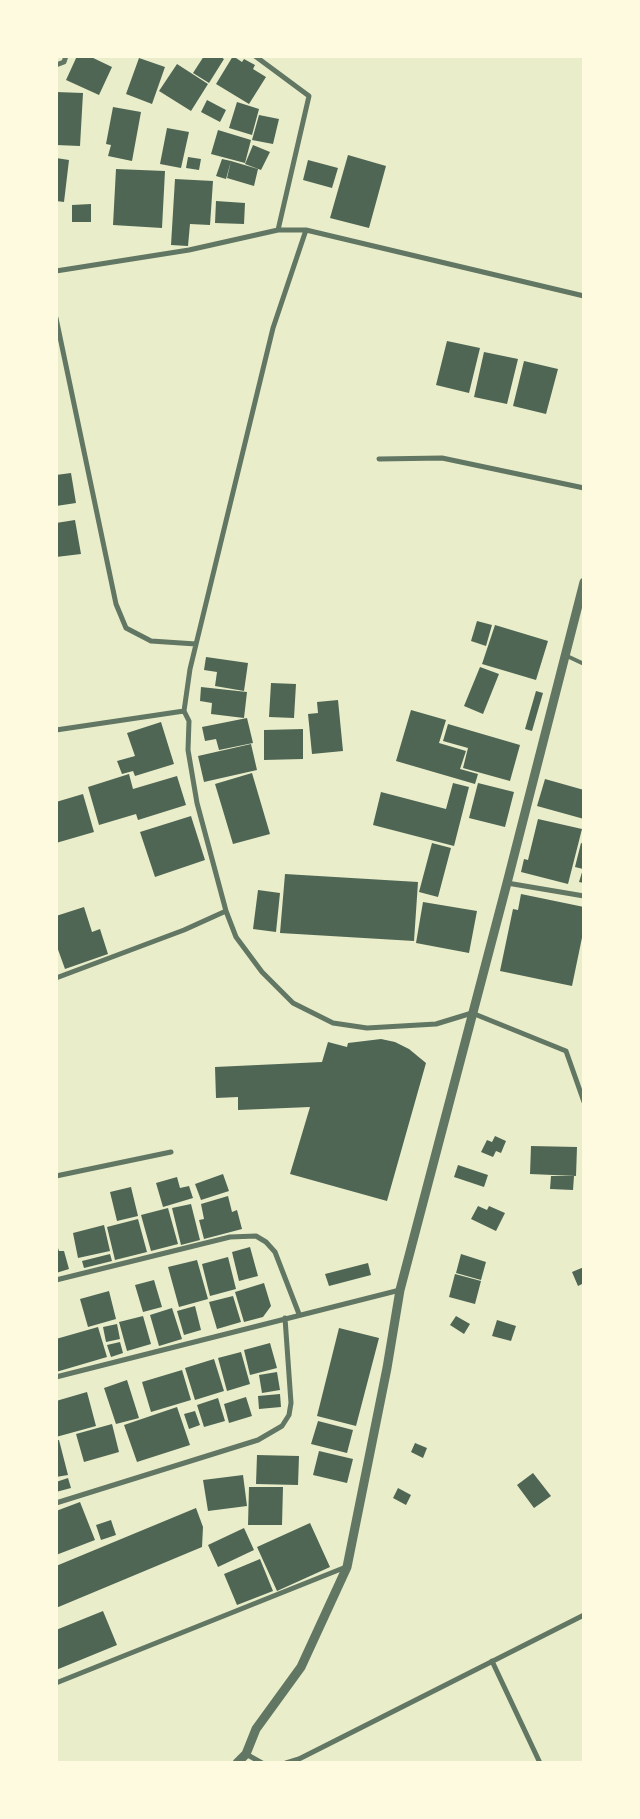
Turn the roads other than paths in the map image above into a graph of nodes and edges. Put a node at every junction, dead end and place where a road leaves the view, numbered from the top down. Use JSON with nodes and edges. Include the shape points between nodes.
{"nodes":[{"id":1,"x":66,"y":56,"type":"edge"},
{"id":2,"x":255,"y":56,"type":"edge"},
{"id":3,"x":56,"y":65,"type":"edge"},
{"id":4,"x":278,"y":230,"type":"junction"},
{"id":5,"x":306,"y":230,"type":"junction"},
{"id":6,"x":56,"y":271,"type":"edge"},
{"id":7,"x":584,"y":296,"type":"edge"},
{"id":8,"x":56,"y":318,"type":"edge"},
{"id":9,"x":379,"y":459,"type":"dead end"},
{"id":10,"x":584,"y":488,"type":"edge"},
{"id":11,"x":584,"y":582,"type":"edge"},
{"id":12,"x":579,"y":614,"type":"edge"},
{"id":13,"x":196,"y":644,"type":"junction"},
{"id":14,"x":565,"y":655,"type":"junction"},
{"id":15,"x":584,"y":664,"type":"edge"},
{"id":16,"x":184,"y":711,"type":"junction"},
{"id":17,"x":56,"y":730,"type":"edge"},
{"id":18,"x":508,"y":883,"type":"junction"},
{"id":19,"x":584,"y":896,"type":"edge"},
{"id":20,"x":226,"y":911,"type":"junction"},
{"id":21,"x":56,"y":978,"type":"edge"},
{"id":22,"x":472,"y":1013,"type":"junction"},
{"id":23,"x":584,"y":1102,"type":"edge"},
{"id":24,"x":171,"y":1152,"type":"dead end"},
{"id":25,"x":56,"y":1176,"type":"edge"},
{"id":26,"x":56,"y":1280,"type":"edge"},
{"id":27,"x":400,"y":1290,"type":"junction"},
{"id":28,"x":299,"y":1314,"type":"junction"},
{"id":29,"x":285,"y":1318,"type":"junction"},
{"id":30,"x":56,"y":1377,"type":"edge"},
{"id":31,"x":56,"y":1503,"type":"edge"},
{"id":32,"x":347,"y":1567,"type":"junction"},
{"id":33,"x":584,"y":1615,"type":"edge"},
{"id":34,"x":492,"y":1662,"type":"junction"},
{"id":35,"x":56,"y":1683,"type":"edge"},
{"id":36,"x":246,"y":1754,"type":"junction"},
{"id":37,"x":237,"y":1763,"type":"edge"},
{"id":38,"x":262,"y":1763,"type":"edge"},
{"id":39,"x":286,"y":1763,"type":"edge"},
{"id":40,"x":540,"y":1763,"type":"edge"}],
"edges":[{"from":1,"to":3,"type":"street","via":[[64,62]]},
{"from":2,"to":4,"type":"street","via":[[309,96]]},
{"from":4,"to":5,"type":"street"},
{"from":4,"to":6,"type":"street","via":[[189,250]]},
{"from":5,"to":7,"type":"street"},
{"from":5,"to":13,"type":"street","via":[[273,328]]},
{"from":8,"to":13,"type":"street","via":[[116,604],[126,628],[151,641]]},
{"from":9,"to":10,"type":"street","via":[[442,458]]},
{"from":11,"to":12,"type":"street"},
{"from":12,"to":14,"type":"street"},
{"from":13,"to":16,"type":"street"},
{"from":14,"to":15,"type":"lane"},
{"from":14,"to":18,"type":"street"},
{"from":16,"to":17,"type":"street"},
{"from":16,"to":20,"type":"street","via":[[189,721],[188,750],[197,803]]},
{"from":18,"to":19,"type":"street"},
{"from":18,"to":22,"type":"street"},
{"from":20,"to":21,"type":"street"},
{"from":20,"to":22,"type":"street","via":[[236,937],[262,972],[293,1003],[333,1023],[367,1028],[436,1024]]},
{"from":22,"to":23,"type":"street","via":[[566,1051]]},
{"from":22,"to":27,"type":"street"},
{"from":24,"to":25,"type":"street"},
{"from":26,"to":28,"type":"street","via":[[230,1237],[256,1236],[275,1252]]},
{"from":27,"to":28,"type":"street"},
{"from":27,"to":32,"type":"street"},
{"from":28,"to":29,"type":"street"},
{"from":29,"to":30,"type":"street"},
{"from":29,"to":31,"type":"street","via":[[291,1403],[282,1426],[258,1440]]},
{"from":32,"to":35,"type":"street"},
{"from":32,"to":36,"type":"street","via":[[301,1667],[256,1729]]},
{"from":33,"to":34,"type":"street"},
{"from":34,"to":39,"type":"street"},
{"from":34,"to":40,"type":"street"},
{"from":36,"to":37,"type":"street"},
{"from":36,"to":38,"type":"street"}]}
